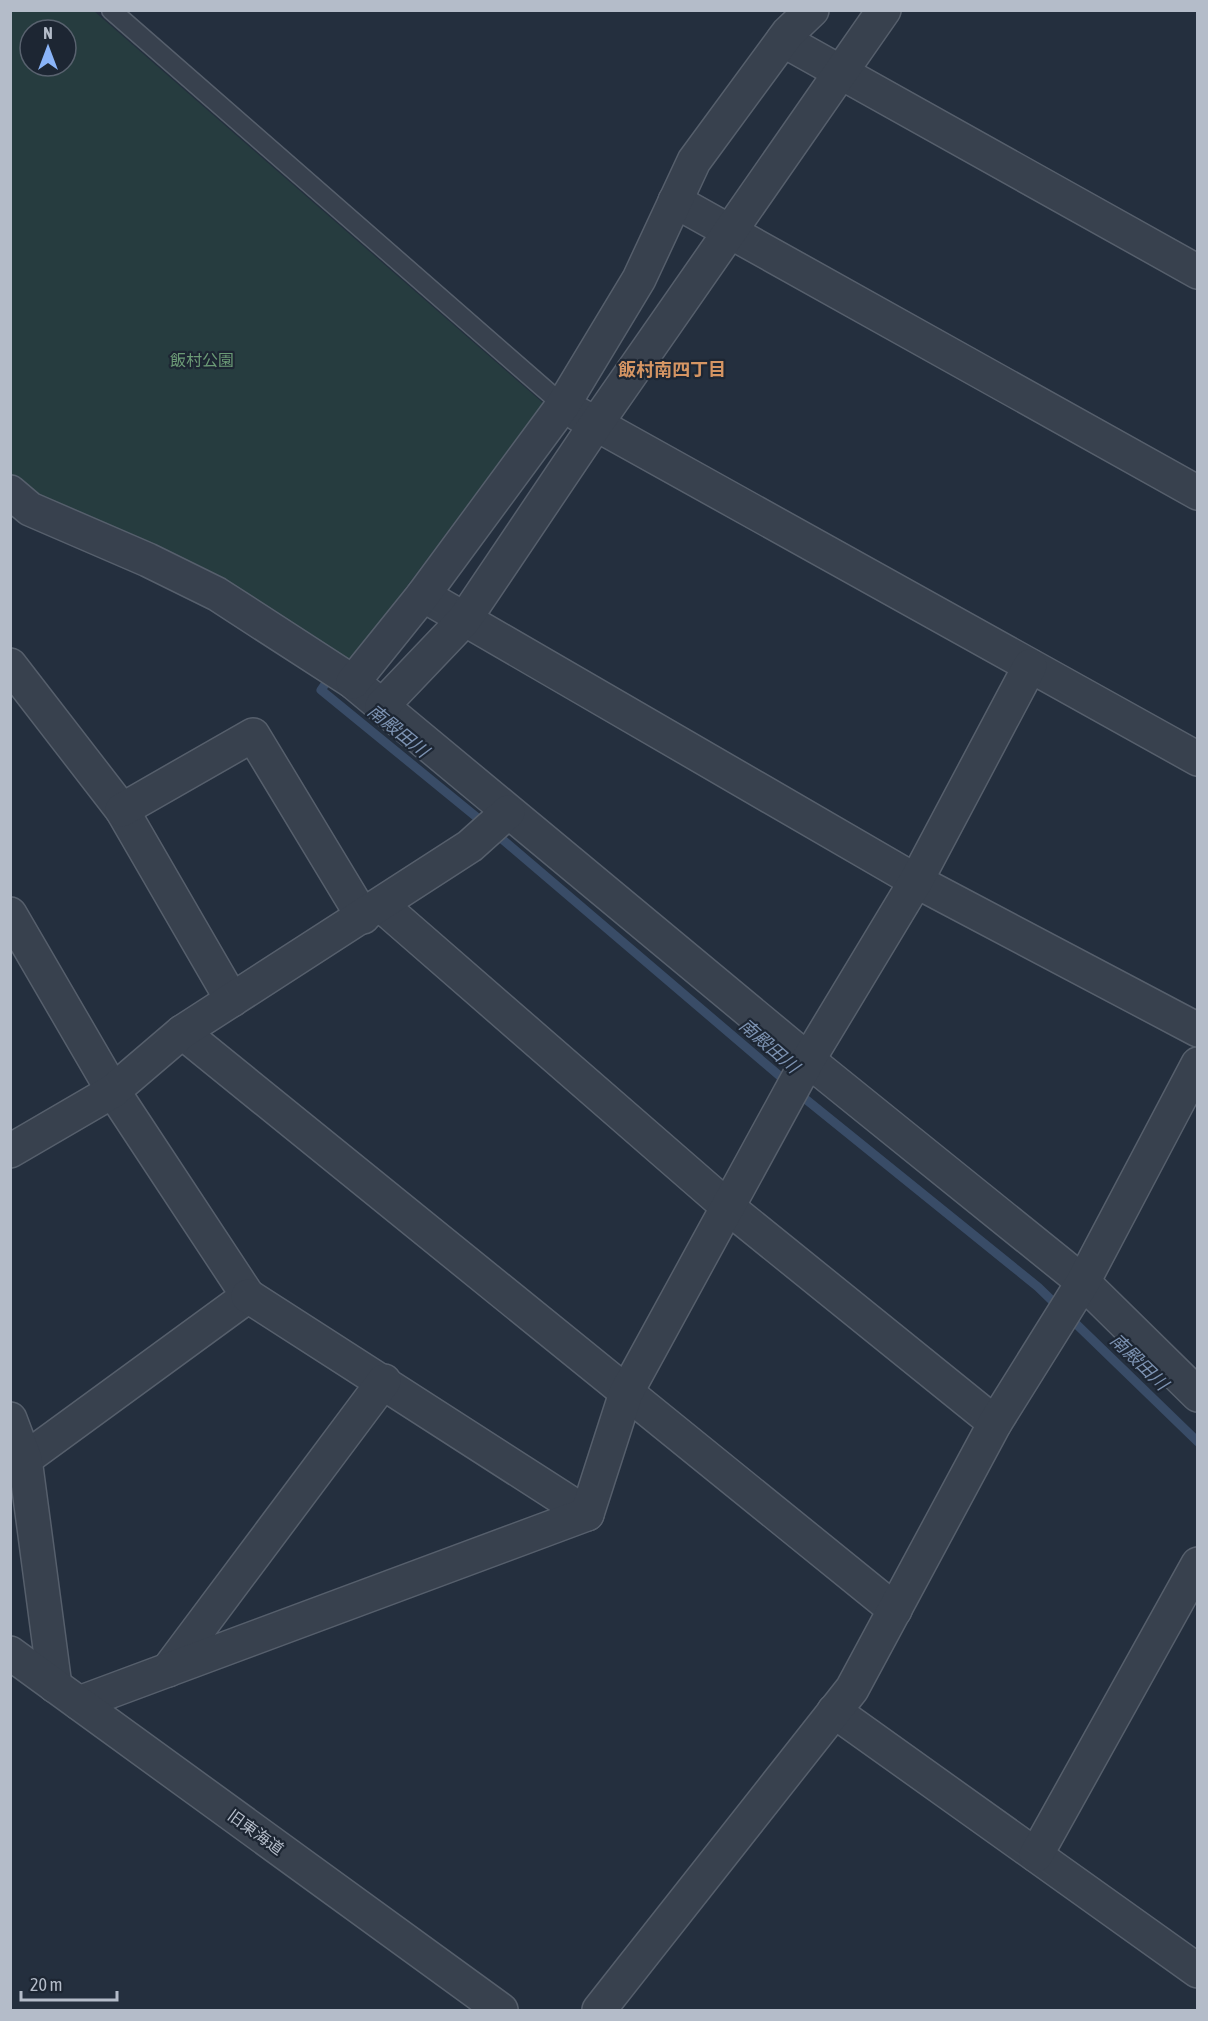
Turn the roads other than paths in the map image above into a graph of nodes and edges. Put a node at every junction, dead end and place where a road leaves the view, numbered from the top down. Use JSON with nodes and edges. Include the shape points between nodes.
{"nodes":[{"id":1,"x":111,"y":10,"type":"edge"},
{"id":2,"x":812,"y":10,"type":"edge"},
{"id":3,"x":884,"y":10,"type":"edge"},
{"id":4,"x":783,"y":40,"type":"junction"},
{"id":5,"x":840,"y":72,"type":"junction"},
{"id":6,"x":675,"y":201,"type":"junction"},
{"id":7,"x":731,"y":232,"type":"junction"},
{"id":8,"x":1197,"y":272,"type":"edge"},
{"id":9,"x":563,"y":405,"type":"junction"},
{"id":10,"x":596,"y":424,"type":"junction"},
{"id":11,"x":10,"y":492,"type":"edge"},
{"id":12,"x":1197,"y":493,"type":"edge"},
{"id":13,"x":423,"y":595,"type":"junction"},
{"id":14,"x":464,"y":620,"type":"junction"},
{"id":15,"x":10,"y":665,"type":"edge"},
{"id":16,"x":1030,"y":666,"type":"junction"},
{"id":17,"x":353,"y":682,"type":"junction"},
{"id":18,"x":382,"y":706,"type":"junction"},
{"id":19,"x":1197,"y":759,"type":"edge"},
{"id":20,"x":122,"y":810,"type":"junction"},
{"id":21,"x":505,"y":814,"type":"junction"},
{"id":22,"x":916,"y":881,"type":"junction"},
{"id":23,"x":372,"y":911,"type":"junction"},
{"id":24,"x":10,"y":914,"type":"edge"},
{"id":25,"x":232,"y":1000,"type":"junction"},
{"id":26,"x":1197,"y":1030,"type":"edge"},
{"id":27,"x":182,"y":1032,"type":"junction"},
{"id":28,"x":1197,"y":1064,"type":"edge"},
{"id":29,"x":804,"y":1066,"type":"junction"},
{"id":30,"x":113,"y":1091,"type":"junction"},
{"id":31,"x":10,"y":1151,"type":"edge"},
{"id":32,"x":729,"y":1208,"type":"junction"},
{"id":33,"x":1079,"y":1288,"type":"junction"},
{"id":34,"x":248,"y":1296,"type":"junction"},
{"id":35,"x":384,"y":1381,"type":"junction"},
{"id":36,"x":626,"y":1393,"type":"junction"},
{"id":37,"x":1197,"y":1395,"type":"edge"},
{"id":38,"x":10,"y":1419,"type":"edge"},
{"id":39,"x":995,"y":1423,"type":"junction"},
{"id":40,"x":25,"y":1459,"type":"junction"},
{"id":41,"x":587,"y":1514,"type":"junction"},
{"id":42,"x":1197,"y":1564,"type":"edge"},
{"id":43,"x":895,"y":1610,"type":"junction"},
{"id":44,"x":12,"y":1659,"type":"edge"},
{"id":45,"x":168,"y":1670,"type":"junction"},
{"id":46,"x":67,"y":1695,"type":"junction"},
{"id":47,"x":834,"y":1711,"type":"junction"},
{"id":48,"x":1036,"y":1855,"type":"junction"},
{"id":49,"x":1197,"y":1971,"type":"edge"},
{"id":50,"x":501,"y":2010,"type":"edge"},
{"id":51,"x":598,"y":2010,"type":"edge"}],
"edges":[{"from":1,"to":9,"type":"lane"},
{"from":2,"to":4,"type":"street"},
{"from":3,"to":5,"type":"street"},
{"from":4,"to":5,"type":"street"},
{"from":4,"to":6,"type":"street","via":[[694,161]]},
{"from":5,"to":7,"type":"street"},
{"from":5,"to":8,"type":"street"},
{"from":6,"to":7,"type":"street"},
{"from":6,"to":9,"type":"street","via":[[639,279]]},
{"from":7,"to":10,"type":"street"},
{"from":7,"to":12,"type":"street"},
{"from":9,"to":10,"type":"street"},
{"from":9,"to":13,"type":"street"},
{"from":10,"to":14,"type":"street"},
{"from":10,"to":16,"type":"street"},
{"from":11,"to":17,"type":"street","via":[[30,509],[218,594]]},
{"from":13,"to":14,"type":"street"},
{"from":13,"to":17,"type":"street"},
{"from":14,"to":18,"type":"street"},
{"from":14,"to":22,"type":"street"},
{"from":15,"to":20,"type":"street"},
{"from":16,"to":19,"type":"street"},
{"from":16,"to":22,"type":"street"},
{"from":17,"to":18,"type":"street"},
{"from":18,"to":21,"type":"street"},
{"from":20,"to":23,"type":"street","via":[[253,735]]},
{"from":20,"to":25,"type":"street"},
{"from":21,"to":23,"type":"street","via":[[477,839]]},
{"from":21,"to":29,"type":"street"},
{"from":22,"to":26,"type":"street"},
{"from":22,"to":29,"type":"street"},
{"from":23,"to":25,"type":"street"},
{"from":23,"to":32,"type":"street"},
{"from":24,"to":30,"type":"street"},
{"from":25,"to":27,"type":"street"},
{"from":27,"to":30,"type":"street"},
{"from":27,"to":36,"type":"street"},
{"from":28,"to":33,"type":"street"},
{"from":29,"to":32,"type":"street"},
{"from":29,"to":33,"type":"street"},
{"from":30,"to":31,"type":"street"},
{"from":30,"to":34,"type":"street"},
{"from":32,"to":36,"type":"street"},
{"from":32,"to":39,"type":"street"},
{"from":33,"to":37,"type":"street"},
{"from":33,"to":39,"type":"street"},
{"from":34,"to":35,"type":"street"},
{"from":34,"to":40,"type":"street"},
{"from":35,"to":41,"type":"street"},
{"from":35,"to":45,"type":"street"},
{"from":36,"to":41,"type":"street"},
{"from":36,"to":43,"type":"street"},
{"from":38,"to":40,"type":"street"},
{"from":39,"to":43,"type":"street"},
{"from":40,"to":46,"type":"street"},
{"from":41,"to":45,"type":"street"},
{"from":42,"to":48,"type":"street"},
{"from":43,"to":47,"type":"street","via":[[852,1689]]},
{"from":44,"to":46,"type":"street","name":"旧東海道"},
{"from":45,"to":46,"type":"street"},
{"from":46,"to":50,"type":"street","name":"旧東海道"},
{"from":47,"to":48,"type":"street"},
{"from":47,"to":51,"type":"street"},
{"from":48,"to":49,"type":"street"}]}
